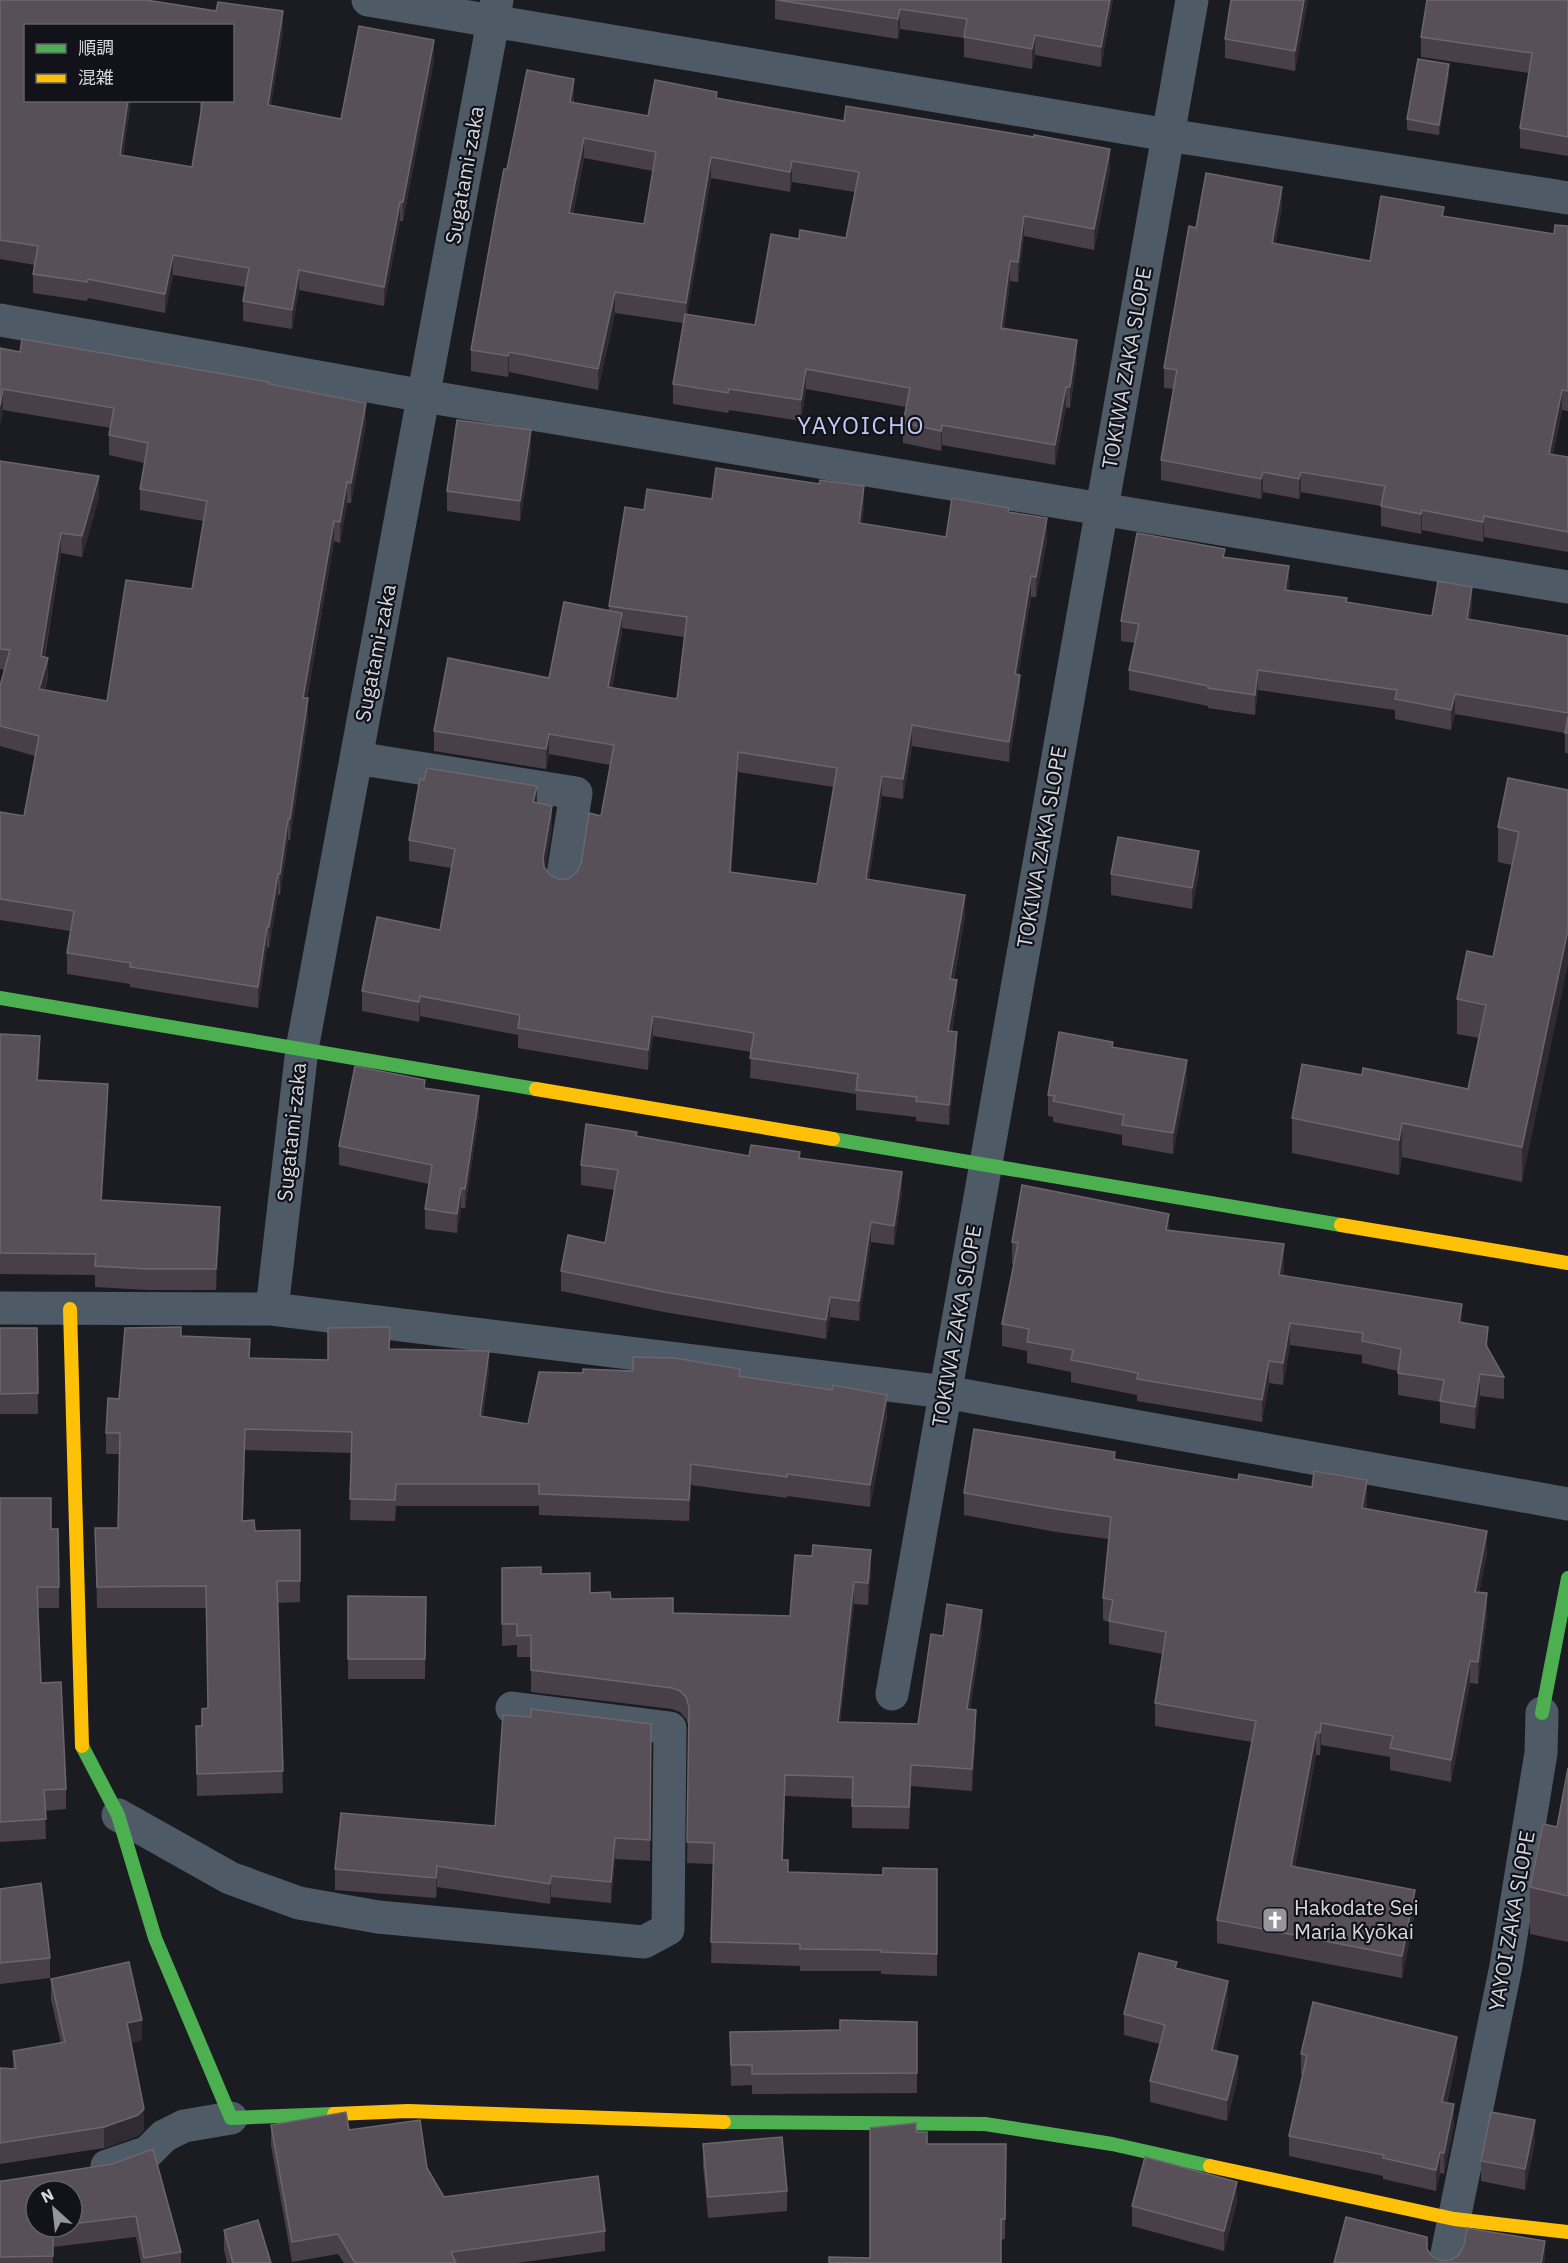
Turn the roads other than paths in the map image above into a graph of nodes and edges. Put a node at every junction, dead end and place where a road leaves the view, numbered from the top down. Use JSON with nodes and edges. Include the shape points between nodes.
{"nodes":[{"id":1,"x":368,"y":0,"type":"edge"},
{"id":2,"x":1192,"y":0,"type":"edge"},
{"id":3,"x":495,"y":11,"type":"edge"},
{"id":4,"x":1168,"y":135,"type":"junction"},
{"id":5,"x":1568,"y":198,"type":"edge"},
{"id":6,"x":0,"y":320,"type":"edge"},
{"id":7,"x":424,"y":396,"type":"junction"},
{"id":8,"x":1102,"y":508,"type":"junction"},
{"id":9,"x":1568,"y":587,"type":"edge"},
{"id":10,"x":356,"y":758,"type":"junction"},
{"id":11,"x":562,"y":881,"type":"edge"},
{"id":12,"x":0,"y":998,"type":"edge"},
{"id":13,"x":302,"y":1049,"type":"junction"},
{"id":14,"x":986,"y":1165,"type":"junction"},
{"id":15,"x":1568,"y":1263,"type":"edge"},
{"id":16,"x":0,"y":1308,"type":"edge"},
{"id":17,"x":70,"y":1309,"type":"junction"},
{"id":18,"x":272,"y":1309,"type":"junction"},
{"id":19,"x":945,"y":1392,"type":"junction"},
{"id":20,"x":1568,"y":1504,"type":"edge"},
{"id":21,"x":1568,"y":1578,"type":"edge"},
{"id":22,"x":892,"y":1694,"type":"dead end"},
{"id":23,"x":512,"y":1708,"type":"dead end"},
{"id":24,"x":1542,"y":1713,"type":"joint"},
{"id":25,"x":118,"y":1815,"type":"junction"},
{"id":26,"x":231,"y":2118,"type":"junction"},
{"id":27,"x":76,"y":2171,"type":"edge"},
{"id":28,"x":1454,"y":2219,"type":"junction"},
{"id":29,"x":1568,"y":2232,"type":"edge"},
{"id":30,"x":1445,"y":2263,"type":"edge"}],
"edges":[{"from":1,"to":3,"type":"street"},
{"from":2,"to":4,"type":"street","name":"TOKIWA ZAKA SLOPE"},
{"from":3,"to":4,"type":"street"},
{"from":3,"to":7,"type":"street","name":"Sugatami-zaka"},
{"from":4,"to":5,"type":"street"},
{"from":4,"to":8,"type":"street","name":"TOKIWA ZAKA SLOPE"},
{"from":6,"to":7,"type":"street"},
{"from":7,"to":8,"type":"street"},
{"from":7,"to":10,"type":"street","name":"Sugatami-zaka"},
{"from":8,"to":9,"type":"street"},
{"from":8,"to":14,"type":"street","name":"TOKIWA ZAKA SLOPE"},
{"from":10,"to":11,"type":"street","via":[[576,793]]},
{"from":10,"to":13,"type":"street","name":"Sugatami-zaka"},
{"from":12,"to":13,"type":"street"},
{"from":13,"to":14,"type":"street"},
{"from":13,"to":18,"type":"street","name":"Sugatami-zaka"},
{"from":14,"to":15,"type":"street"},
{"from":14,"to":19,"type":"street","name":"TOKIWA ZAKA SLOPE"},
{"from":16,"to":17,"type":"street"},
{"from":17,"to":18,"type":"street"},
{"from":17,"to":25,"type":"street","via":[[82,1746]]},
{"from":18,"to":19,"type":"street"},
{"from":19,"to":20,"type":"street"},
{"from":19,"to":22,"type":"street","name":"TOKIWA ZAKA SLOPE"},
{"from":21,"to":24,"type":"street","name":"YAYOI ZAKA SLOPE"},
{"from":23,"to":25,"type":"street","via":[[670,1728],[668,1929],[644,1942],[378,1917],[299,1903],[230,1878]]},
{"from":24,"to":28,"type":"street","name":"YAYOI ZAKA SLOPE","via":[[1541,1753],[1506,1966]]},
{"from":25,"to":26,"type":"street","via":[[155,1938]]},
{"from":26,"to":27,"type":"street","via":[[184,2126],[164,2136],[148,2152],[109,2166]]},
{"from":26,"to":28,"type":"street","via":[[408,2111],[696,2122],[985,2124],[1112,2144]]},
{"from":28,"to":29,"type":"street"},
{"from":28,"to":30,"type":"street","name":"YAYOI ZAKA SLOPE"}]}
